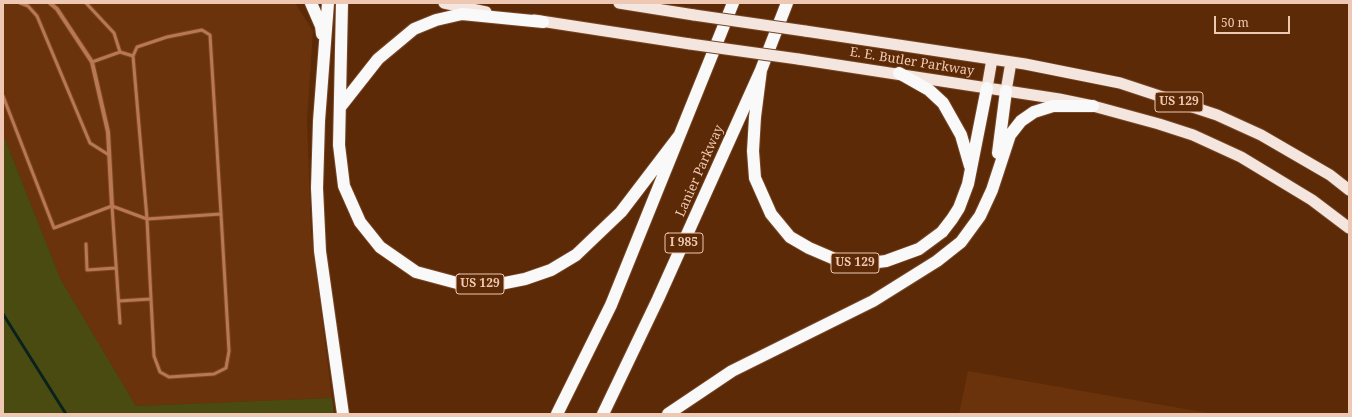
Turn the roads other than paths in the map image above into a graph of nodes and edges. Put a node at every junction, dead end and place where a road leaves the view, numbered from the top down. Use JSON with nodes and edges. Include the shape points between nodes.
{"nodes":[{"id":1,"x":20,"y":3,"type":"edge"},
{"id":2,"x":50,"y":3,"type":"edge"},
{"id":3,"x":86,"y":3,"type":"edge"},
{"id":4,"x":311,"y":3,"type":"edge"},
{"id":5,"x":328,"y":3,"type":"edge"},
{"id":6,"x":342,"y":3,"type":"edge"},
{"id":7,"x":444,"y":3,"type":"edge"},
{"id":8,"x":619,"y":3,"type":"edge"},
{"id":9,"x":733,"y":3,"type":"edge"},
{"id":10,"x":787,"y":3,"type":"edge"},
{"id":11,"x":543,"y":22,"type":"junction"},
{"id":12,"x":324,"y":51,"type":"junction"},
{"id":13,"x":120,"y":52,"type":"junction"},
{"id":14,"x":133,"y":56,"type":"junction"},
{"id":15,"x":992,"y":59,"type":"junction"},
{"id":16,"x":92,"y":62,"type":"junction"},
{"id":17,"x":1010,"y":62,"type":"junction"},
{"id":18,"x":761,"y":70,"type":"junction"},
{"id":19,"x":899,"y":73,"type":"junction"},
{"id":20,"x":987,"y":88,"type":"junction"},
{"id":21,"x":1006,"y":91,"type":"junction"},
{"id":22,"x":3,"y":96,"type":"edge"},
{"id":23,"x":341,"y":106,"type":"junction"},
{"id":24,"x":1093,"y":106,"type":"junction"},
{"id":25,"x":679,"y":136,"type":"junction"},
{"id":26,"x":109,"y":155,"type":"junction"},
{"id":27,"x":971,"y":168,"type":"junction"},
{"id":28,"x":997,"y":175,"type":"junction"},
{"id":29,"x":1349,"y":190,"type":"edge"},
{"id":30,"x":112,"y":206,"type":"junction"},
{"id":31,"x":221,"y":214,"type":"junction"},
{"id":32,"x":147,"y":219,"type":"junction"},
{"id":33,"x":1349,"y":228,"type":"edge"},
{"id":34,"x":86,"y":244,"type":"dead end"},
{"id":35,"x":116,"y":268,"type":"junction"},
{"id":36,"x":151,"y":300,"type":"junction"},
{"id":37,"x":118,"y":301,"type":"junction"},
{"id":38,"x":120,"y":323,"type":"dead end"},
{"id":39,"x":343,"y":414,"type":"edge"},
{"id":40,"x":557,"y":414,"type":"edge"},
{"id":41,"x":603,"y":414,"type":"edge"},
{"id":42,"x":668,"y":414,"type":"edge"}],
"edges":[{"from":1,"to":26,"type":"lane","via":[[28,6],[38,16],[90,143]]},
{"from":2,"to":16,"type":"street","via":[[57,8]]},
{"from":3,"to":13,"type":"lane","via":[[114,33]]},
{"from":4,"to":12,"type":"highway","via":[[321,26]]},
{"from":5,"to":12,"type":"highway"},
{"from":6,"to":23,"type":"highway"},
{"from":7,"to":11,"type":"highway","name":"E. E. Butler Parkway"},
{"from":8,"to":15,"type":"highway","name":"E. E. Butler Parkway","bridge":true},
{"from":9,"to":25,"type":"highway"},
{"from":10,"to":18,"type":"highway","name":"Lanier Parkway","number":"I 985"},
{"from":11,"to":19,"type":"highway","name":"E. E. Butler Parkway","number":"US 129","bridge":true},
{"from":11,"to":23,"type":"highway","number":"US 129","via":[[462,14],[436,20],[414,29],[378,58]]},
{"from":12,"to":39,"type":"highway","via":[[317,188],[320,251]]},
{"from":13,"to":14,"type":"lane"},
{"from":13,"to":16,"type":"lane"},
{"from":14,"to":31,"type":"lane","via":[[137,48],[167,37],[202,30],[210,35]]},
{"from":14,"to":32,"type":"lane"},
{"from":15,"to":17,"type":"highway","name":"E. E. Butler Parkway","number":"US 129"},
{"from":15,"to":20,"type":"highway","number":"US 129"},
{"from":16,"to":26,"type":"street","via":[[108,132]]},
{"from":17,"to":21,"type":"highway"},
{"from":17,"to":29,"type":"highway","name":"E. E. Butler Parkway","number":"US 129","via":[[1120,83],[1217,115],[1292,152]]},
{"from":18,"to":27,"type":"highway","number":"US 129","via":[[755,124],[755,178],[771,214],[784,231],[809,248],[837,260],[862,264],[886,261],[920,249],[942,232],[952,219],[964,195]]},
{"from":18,"to":41,"type":"highway","name":"Lanier Parkway","number":"I 985","via":[[658,300]]},
{"from":19,"to":20,"type":"highway","name":"E. E. Butler Parkway","number":"US 129"},
{"from":19,"to":27,"type":"highway","via":[[929,90],[943,103],[961,135]]},
{"from":20,"to":21,"type":"highway","name":"E. E. Butler Parkway","number":"US 129"},
{"from":20,"to":27,"type":"highway","number":"US 129"},
{"from":21,"to":24,"type":"highway","name":"E. E. Butler Parkway","number":"US 129"},
{"from":21,"to":28,"type":"highway"},
{"from":22,"to":30,"type":"lane","via":[[54,228]]},
{"from":23,"to":25,"type":"highway","number":"US 129","via":[[339,145],[344,186],[360,222],[380,247],[416,272],[457,283],[495,285],[525,280],[551,270],[576,255],[621,212]]},
{"from":24,"to":28,"type":"highway","via":[[1053,106],[1034,112],[1021,120],[1010,135]]},
{"from":24,"to":33,"type":"highway","name":"E. E. Butler Parkway","number":"US 129","via":[[1159,124],[1228,150],[1312,200]]},
{"from":25,"to":40,"type":"highway","via":[[611,305]]},
{"from":26,"to":30,"type":"street"},
{"from":28,"to":42,"type":"highway","via":[[980,216],[961,242],[937,261],[873,301],[732,370]]},
{"from":30,"to":32,"type":"lane"},
{"from":30,"to":35,"type":"lane"},
{"from":31,"to":32,"type":"lane"},
{"from":31,"to":36,"type":"lane","via":[[229,350],[226,368],[214,374],[169,377],[160,372],[154,356]]},
{"from":32,"to":36,"type":"lane"},
{"from":34,"to":35,"type":"lane","via":[[87,270]]},
{"from":35,"to":37,"type":"lane"},
{"from":36,"to":37,"type":"lane"},
{"from":37,"to":38,"type":"lane"}]}
